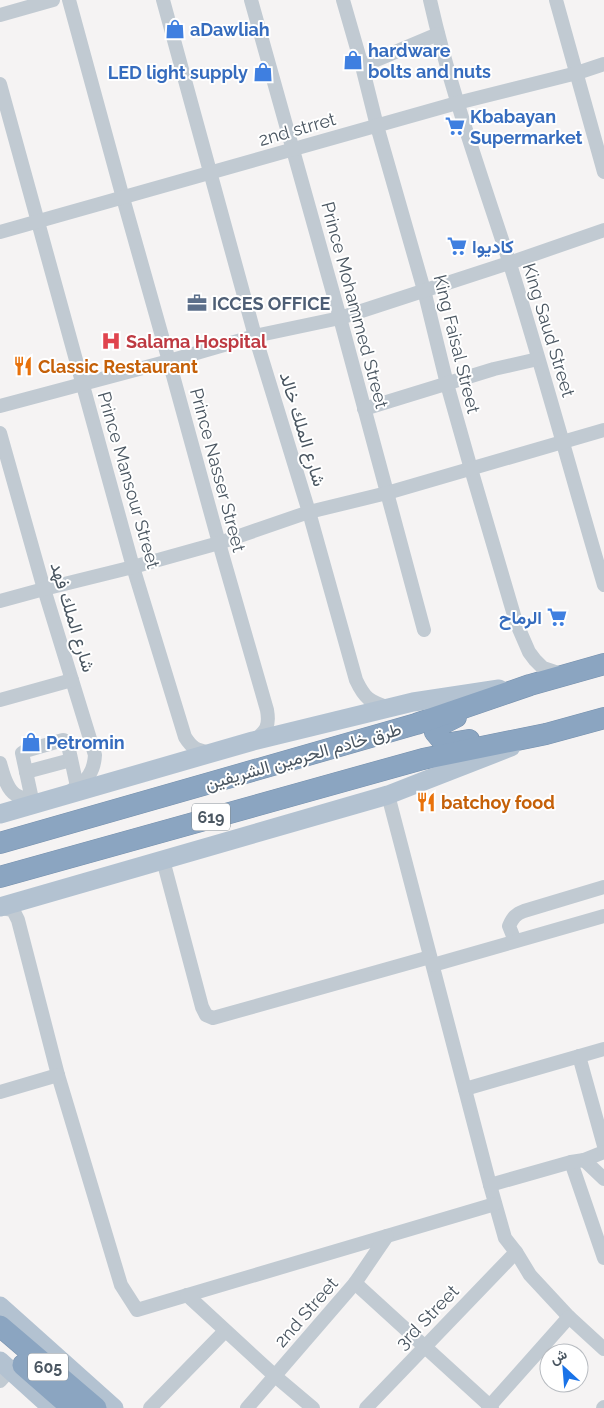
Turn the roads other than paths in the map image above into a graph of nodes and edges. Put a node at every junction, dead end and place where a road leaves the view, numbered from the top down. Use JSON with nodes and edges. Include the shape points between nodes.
{"nodes":[{"id":1,"x":53,"y":0,"type":"edge"},
{"id":2,"x":69,"y":0,"type":"edge"},
{"id":3,"x":163,"y":0,"type":"edge"},
{"id":4,"x":251,"y":0,"type":"edge"},
{"id":5,"x":343,"y":0,"type":"edge"},
{"id":6,"x":430,"y":0,"type":"edge"},
{"id":7,"x":556,"y":0,"type":"edge"},
{"id":8,"x":0,"y":14,"type":"edge"},
{"id":9,"x":438,"y":34,"type":"junction"},
{"id":10,"x":604,"y":64,"type":"edge"},
{"id":11,"x":362,"y":66,"type":"junction"},
{"id":12,"x":577,"y":73,"type":"junction"},
{"id":13,"x":0,"y":84,"type":"edge"},
{"id":14,"x":457,"y":103,"type":"junction"},
{"id":15,"x":377,"y":126,"type":"junction"},
{"id":16,"x":292,"y":150,"type":"junction"},
{"id":17,"x":604,"y":172,"type":"edge"},
{"id":18,"x":211,"y":173,"type":"junction"},
{"id":19,"x":123,"y":198,"type":"junction"},
{"id":20,"x":38,"y":222,"type":"junction"},
{"id":21,"x":604,"y":230,"type":"edge"},
{"id":22,"x":0,"y":232,"type":"edge"},
{"id":23,"x":509,"y":263,"type":"junction"},
{"id":24,"x":424,"y":290,"type":"junction"},
{"id":25,"x":340,"y":318,"type":"junction"},
{"id":26,"x":255,"y":336,"type":"junction"},
{"id":27,"x":538,"y":359,"type":"junction"},
{"id":28,"x":169,"y":360,"type":"junction"},
{"id":29,"x":82,"y":383,"type":"junction"},
{"id":30,"x":447,"y":384,"type":"junction"},
{"id":31,"x":0,"y":406,"type":"edge"},
{"id":32,"x":364,"y":409,"type":"junction"},
{"id":33,"x":604,"y":430,"type":"edge"},
{"id":34,"x":0,"y":433,"type":"edge"},
{"id":35,"x":562,"y":442,"type":"junction"},
{"id":36,"x":471,"y":469,"type":"junction"},
{"id":37,"x":387,"y":493,"type":"junction"},
{"id":38,"x":309,"y":512,"type":"junction"},
{"id":39,"x":219,"y":543,"type":"junction"},
{"id":40,"x":133,"y":568,"type":"junction"},
{"id":41,"x":604,"y":585,"type":"edge"},
{"id":42,"x":44,"y":589,"type":"junction"},
{"id":43,"x":0,"y":601,"type":"edge"},
{"id":44,"x":423,"y":625,"type":"dead end"},
{"id":45,"x":602,"y":661,"type":"edge"},
{"id":46,"x":565,"y":675,"type":"junction"},
{"id":47,"x":72,"y":680,"type":"junction"},
{"id":48,"x":530,"y":685,"type":"junction"},
{"id":49,"x":491,"y":698,"type":"junction"},
{"id":50,"x":0,"y":700,"type":"edge"},
{"id":51,"x":604,"y":706,"type":"edge"},
{"id":52,"x":389,"y":708,"type":"junction"},
{"id":53,"x":604,"y":718,"type":"edge"},
{"id":54,"x":546,"y":734,"type":"junction"},
{"id":55,"x":253,"y":742,"type":"junction"},
{"id":56,"x":212,"y":753,"type":"junction"},
{"id":57,"x":71,"y":760,"type":"junction"},
{"id":58,"x":0,"y":763,"type":"edge"},
{"id":59,"x":26,"y":772,"type":"junction"},
{"id":60,"x":78,"y":789,"type":"junction"},
{"id":61,"x":388,"y":795,"type":"junction"},
{"id":62,"x":35,"y":802,"type":"junction"},
{"id":63,"x":0,"y":814,"type":"edge"},
{"id":64,"x":0,"y":843,"type":"edge"},
{"id":65,"x":163,"y":860,"type":"junction"},
{"id":66,"x":0,"y":877,"type":"edge"},
{"id":67,"x":604,"y":887,"type":"edge"},
{"id":68,"x":0,"y":908,"type":"edge"},
{"id":69,"x":604,"y":916,"type":"edge"},
{"id":70,"x":515,"y":942,"type":"junction"},
{"id":71,"x":432,"y":961,"type":"junction"},
{"id":72,"x":604,"y":1049,"type":"edge"},
{"id":73,"x":579,"y":1056,"type":"junction"},
{"id":74,"x":58,"y":1075,"type":"junction"},
{"id":75,"x":465,"y":1089,"type":"junction"},
{"id":76,"x":0,"y":1092,"type":"edge"},
{"id":77,"x":604,"y":1146,"type":"edge"},
{"id":78,"x":604,"y":1152,"type":"edge"},
{"id":79,"x":578,"y":1161,"type":"junction"},
{"id":80,"x":604,"y":1179,"type":"edge"},
{"id":81,"x":490,"y":1185,"type":"junction"},
{"id":82,"x":495,"y":1204,"type":"junction"},
{"id":83,"x":388,"y":1236,"type":"junction"},
{"id":84,"x":516,"y":1252,"type":"junction"},
{"id":85,"x":604,"y":1258,"type":"edge"},
{"id":86,"x":355,"y":1283,"type":"junction"},
{"id":87,"x":187,"y":1295,"type":"junction"},
{"id":88,"x":0,"y":1306,"type":"edge"},
{"id":89,"x":569,"y":1317,"type":"junction"},
{"id":90,"x":0,"y":1326,"type":"edge"},
{"id":91,"x":225,"y":1330,"type":"junction"},
{"id":92,"x":0,"y":1345,"type":"edge"},
{"id":93,"x":425,"y":1347,"type":"junction"},
{"id":94,"x":604,"y":1349,"type":"edge"},
{"id":95,"x":3,"y":1371,"type":"edge"},
{"id":96,"x":275,"y":1376,"type":"junction"},
{"id":97,"x":490,"y":1407,"type":"edge"},
{"id":98,"x":52,"y":1408,"type":"edge"},
{"id":99,"x":72,"y":1408,"type":"edge"},
{"id":100,"x":96,"y":1408,"type":"edge"},
{"id":101,"x":114,"y":1408,"type":"edge"},
{"id":102,"x":150,"y":1408,"type":"edge"},
{"id":103,"x":247,"y":1408,"type":"edge"},
{"id":104,"x":312,"y":1408,"type":"edge"},
{"id":105,"x":366,"y":1408,"type":"edge"}],
"edges":[{"from":1,"to":8,"type":"street"},
{"from":2,"to":19,"type":"street","name":"Prince Nasser Street"},
{"from":3,"to":18,"type":"street","name":"شارع الملك خالد"},
{"from":4,"to":16,"type":"street","name":"Prince Mohammed Street"},
{"from":5,"to":11,"type":"street","name":"King Faisal Street"},
{"from":6,"to":9,"type":"street","name":"King Saud Street"},
{"from":7,"to":12,"type":"street"},
{"from":9,"to":11,"type":"street"},
{"from":9,"to":14,"type":"street","name":"King Saud Street"},
{"from":10,"to":12,"type":"street","name":"2nd strret"},
{"from":11,"to":15,"type":"street","name":"King Faisal Street"},
{"from":12,"to":14,"type":"street","name":"2nd strret"},
{"from":12,"to":17,"type":"street"},
{"from":13,"to":20,"type":"street","name":"Prince Mansour Street"},
{"from":14,"to":15,"type":"street","name":"2nd strret"},
{"from":14,"to":23,"type":"street","name":"King Saud Street"},
{"from":15,"to":16,"type":"street","name":"2nd strret"},
{"from":15,"to":24,"type":"street","name":"King Faisal Street"},
{"from":16,"to":18,"type":"street","name":"2nd strret"},
{"from":16,"to":25,"type":"street","name":"Prince Mohammed Street"},
{"from":18,"to":19,"type":"street","name":"2nd strret"},
{"from":18,"to":26,"type":"street","name":"شارع الملك خالد"},
{"from":19,"to":20,"type":"street","name":"2nd strret"},
{"from":19,"to":28,"type":"street","name":"Prince Nasser Street"},
{"from":20,"to":22,"type":"street","name":"2nd strret"},
{"from":20,"to":29,"type":"street","name":"Prince Mansour Street"},
{"from":21,"to":23,"type":"street"},
{"from":23,"to":24,"type":"street"},
{"from":23,"to":27,"type":"street","name":"King Saud Street"},
{"from":24,"to":25,"type":"street"},
{"from":24,"to":30,"type":"street","name":"King Faisal Street"},
{"from":25,"to":26,"type":"street"},
{"from":25,"to":32,"type":"street","name":"Prince Mohammed Street"},
{"from":26,"to":28,"type":"street"},
{"from":26,"to":38,"type":"street","name":"شارع الملك خالد"},
{"from":27,"to":30,"type":"street"},
{"from":27,"to":35,"type":"street","name":"King Saud Street"},
{"from":28,"to":29,"type":"street"},
{"from":28,"to":39,"type":"street","name":"Prince Nasser Street"},
{"from":29,"to":31,"type":"street"},
{"from":29,"to":40,"type":"street","name":"Prince Mansour Street"},
{"from":30,"to":32,"type":"street"},
{"from":30,"to":36,"type":"street","name":"King Faisal Street"},
{"from":32,"to":37,"type":"street","name":"Prince Mohammed Street"},
{"from":33,"to":35,"type":"street"},
{"from":34,"to":42,"type":"street","name":"شارع الملك فهد"},
{"from":35,"to":36,"type":"street"},
{"from":35,"to":41,"type":"street","name":"King Saud Street"},
{"from":36,"to":37,"type":"street"},
{"from":36,"to":46,"type":"street","name":"King Faisal Street","via":[[525,643],[543,668]]},
{"from":37,"to":38,"type":"street"},
{"from":37,"to":44,"type":"street","name":"Prince Mohammed Street"},
{"from":38,"to":39,"type":"street"},
{"from":38,"to":52,"type":"street","name":"شارع الملك خالد","via":[[356,680],[367,698]]},
{"from":39,"to":40,"type":"street"},
{"from":39,"to":55,"type":"street","name":"Prince Nasser Street","via":[[269,718],[267,728]]},
{"from":40,"to":42,"type":"street"},
{"from":40,"to":56,"type":"street","name":"Prince Mansour Street","via":[[185,737],[192,747]]},
{"from":42,"to":43,"type":"street"},
{"from":42,"to":47,"type":"street","name":"شارع الملك فهد"},
{"from":45,"to":46,"type":"highway","name":"طرق خادم الحرمين الشريفين","number":"619"},
{"from":46,"to":48,"type":"highway","name":"طرق خادم الحرمين الشريفين","number":"619"},
{"from":47,"to":50,"type":"street"},
{"from":47,"to":60,"type":"street","name":"شارع الملك فهد","via":[[95,755],[91,773]]},
{"from":48,"to":49,"type":"highway","name":"طرق خادم الحرمين الشريفين","number":"619"},
{"from":48,"to":52,"type":"main road"},
{"from":49,"to":51,"type":"highway","via":[[476,709],[451,718],[438,726],[435,732],[445,744],[495,736]]},
{"from":49,"to":64,"type":"highway","name":"طرق خادم الحرمين الشريفين","number":"619","via":[[416,724]]},
{"from":52,"to":55,"type":"main road"},
{"from":53,"to":54,"type":"highway","name":"طرق خادم الحرمين الشريفين","number":"619"},
{"from":54,"to":61,"type":"main road"},
{"from":54,"to":66,"type":"highway","name":"طرق خادم الحرمين الشريفين","number":"619","via":[[423,759]]},
{"from":55,"to":56,"type":"main road"},
{"from":56,"to":60,"type":"main road"},
{"from":57,"to":59,"type":"street"},
{"from":57,"to":59,"type":"street","via":[[68,745],[63,740],[25,751],[22,754]]},
{"from":57,"to":60,"type":"street"},
{"from":58,"to":62,"type":"street","via":[[12,791]]},
{"from":59,"to":62,"type":"street"},
{"from":60,"to":62,"type":"main road"},
{"from":61,"to":65,"type":"main road"},
{"from":61,"to":71,"type":"street"},
{"from":62,"to":63,"type":"main road"},
{"from":65,"to":68,"type":"main road"},
{"from":65,"to":71,"type":"street","via":[[202,1007],[206,1015],[213,1018]]},
{"from":67,"to":70,"type":"street","via":[[517,914],[510,926]]},
{"from":68,"to":74,"type":"street","via":[[13,910],[18,920]]},
{"from":69,"to":70,"type":"street"},
{"from":70,"to":71,"type":"street"},
{"from":71,"to":75,"type":"street"},
{"from":72,"to":73,"type":"street"},
{"from":73,"to":75,"type":"street"},
{"from":73,"to":77,"type":"street"},
{"from":74,"to":76,"type":"street"},
{"from":74,"to":87,"type":"street","via":[[122,1285],[137,1310]]},
{"from":75,"to":81,"type":"street"},
{"from":78,"to":79,"type":"street"},
{"from":79,"to":80,"type":"street"},
{"from":79,"to":81,"type":"street"},
{"from":79,"to":85,"type":"street"},
{"from":81,"to":82,"type":"street"},
{"from":82,"to":83,"type":"street"},
{"from":82,"to":84,"type":"street","via":[[505,1238]]},
{"from":83,"to":86,"type":"street","name":"2nd Street"},
{"from":83,"to":87,"type":"street"},
{"from":84,"to":89,"type":"street","via":[[530,1275]]},
{"from":84,"to":93,"type":"street","name":"3rd Street"},
{"from":86,"to":93,"type":"street"},
{"from":86,"to":96,"type":"street","name":"2nd Street"},
{"from":87,"to":91,"type":"street"},
{"from":88,"to":101,"type":"main road"},
{"from":89,"to":94,"type":"street"},
{"from":89,"to":97,"type":"street"},
{"from":90,"to":100,"type":"highway","number":"605"},
{"from":91,"to":96,"type":"street"},
{"from":91,"to":102,"type":"street"},
{"from":92,"to":99,"type":"highway","number":"605"},
{"from":93,"to":97,"type":"street"},
{"from":93,"to":105,"type":"street","name":"3rd Street"},
{"from":95,"to":98,"type":"main road"},
{"from":96,"to":103,"type":"street","name":"2nd Street"},
{"from":96,"to":104,"type":"street"}]}
